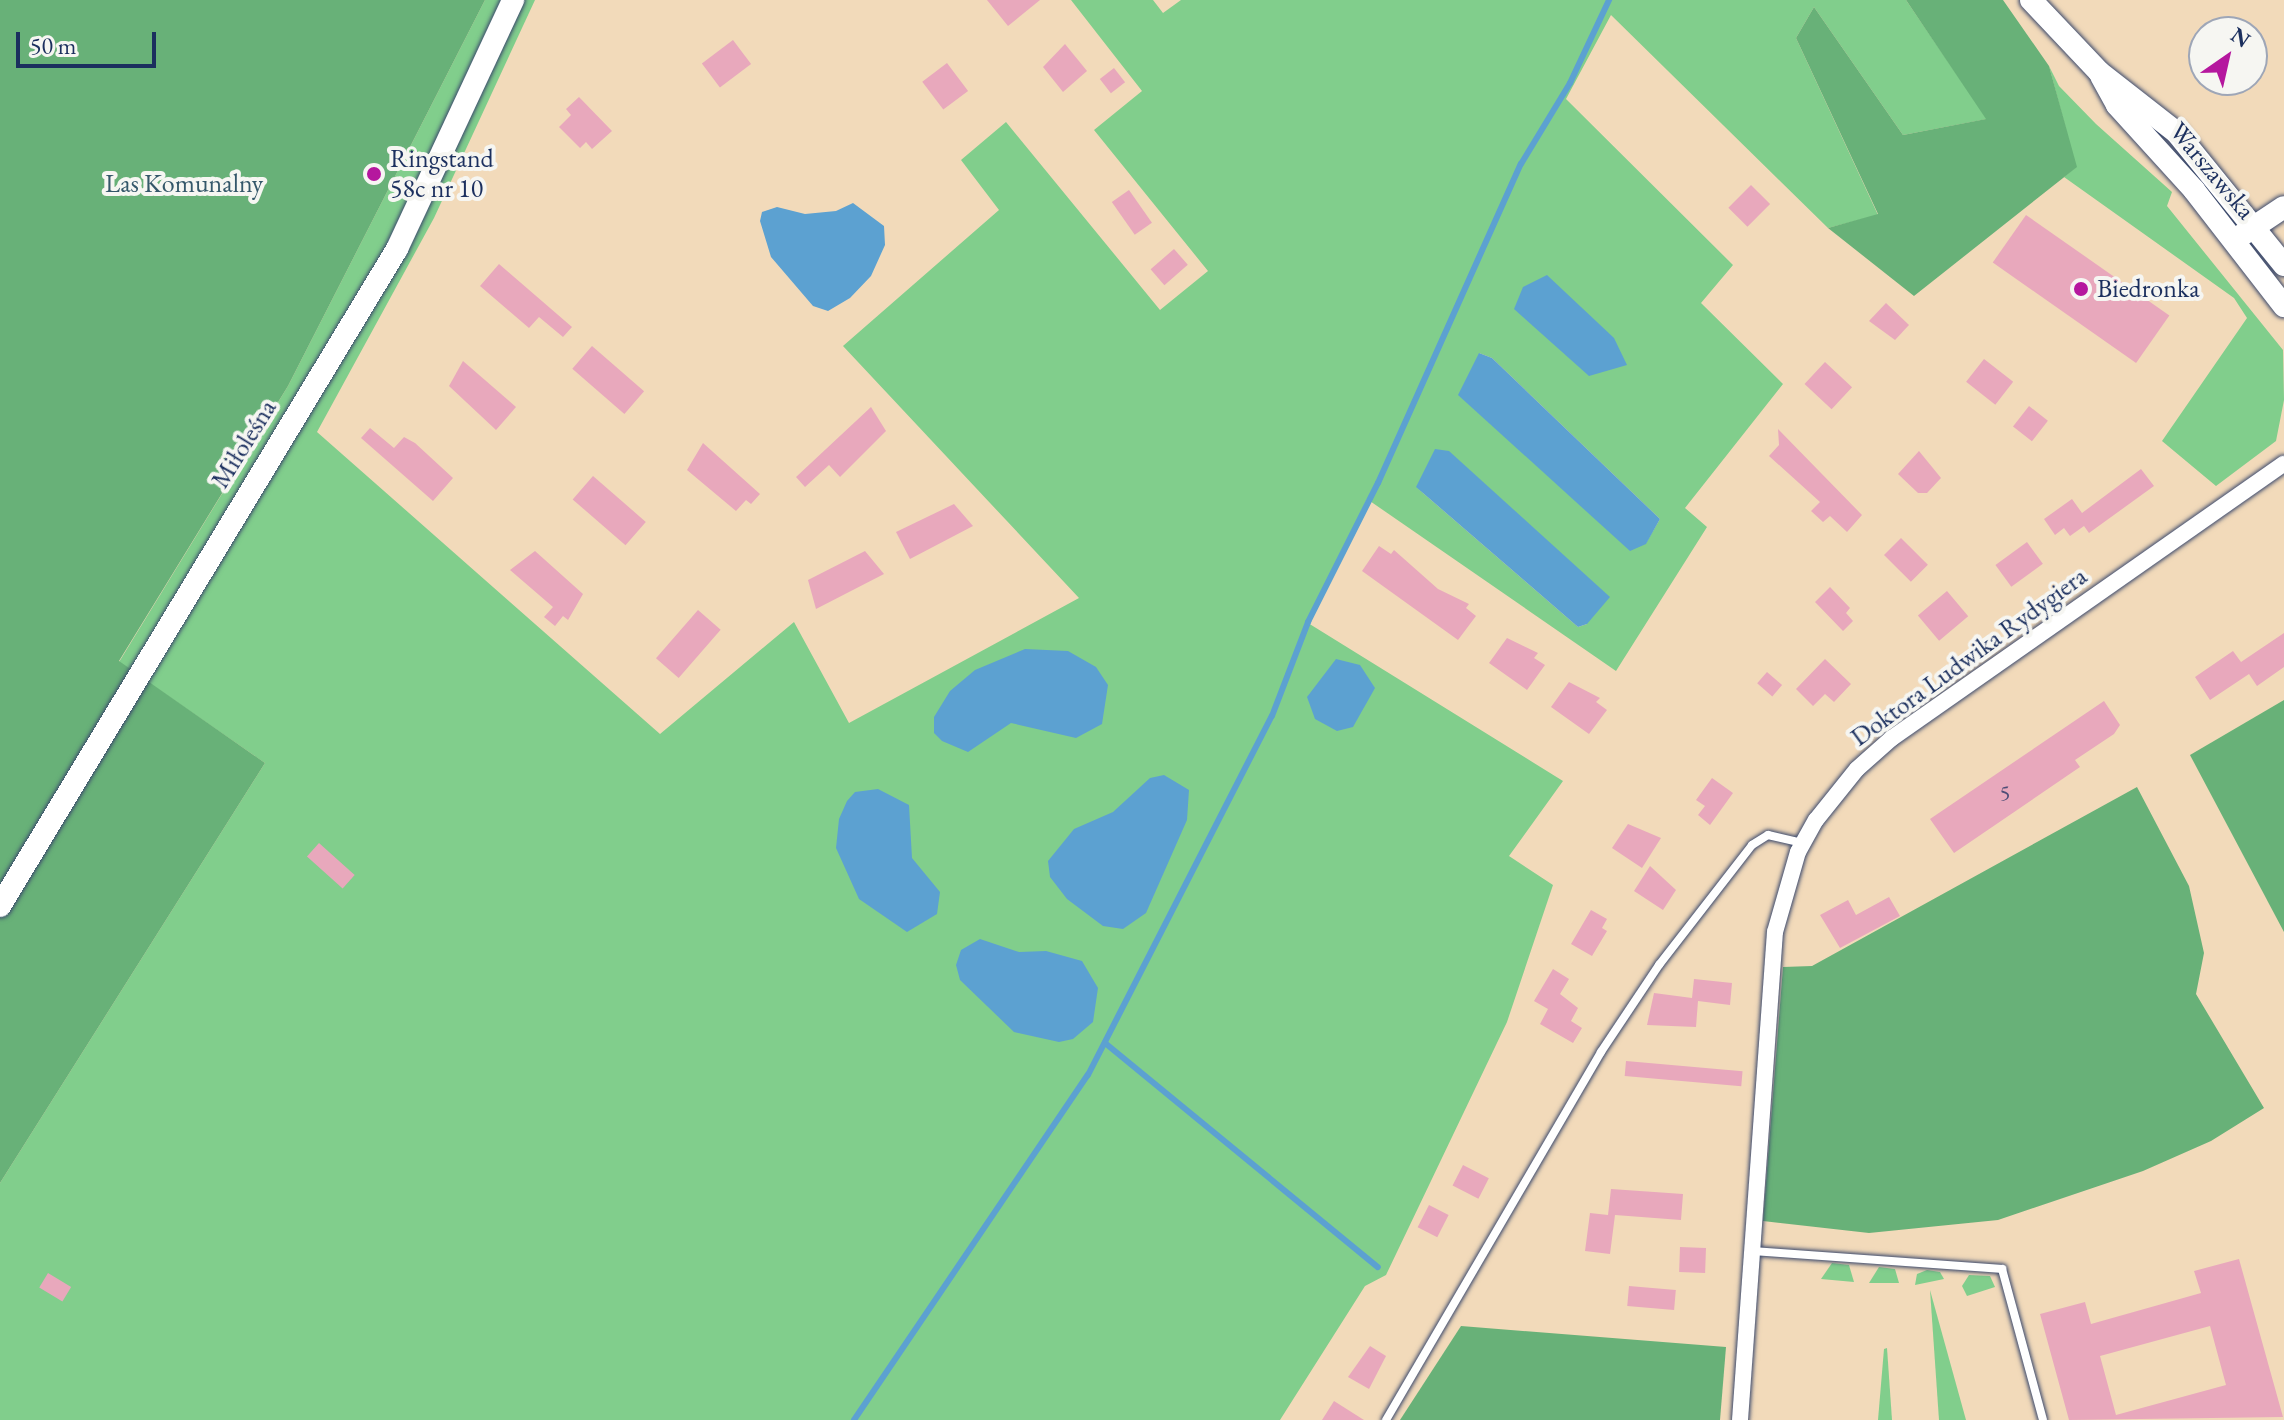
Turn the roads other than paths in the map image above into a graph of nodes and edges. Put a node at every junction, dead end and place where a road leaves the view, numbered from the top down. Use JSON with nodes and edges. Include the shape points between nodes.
{"nodes":[{"id":1,"x":513,"y":0,"type":"edge"},
{"id":2,"x":2031,"y":0,"type":"edge"},
{"id":3,"x":2099,"y":72,"type":"junction"},
{"id":4,"x":2284,"y":207,"type":"edge"},
{"id":5,"x":2253,"y":226,"type":"junction"},
{"id":6,"x":2234,"y":241,"type":"junction"},
{"id":7,"x":2284,"y":265,"type":"edge"},
{"id":8,"x":2284,"y":306,"type":"edge"},
{"id":9,"x":2284,"y":455,"type":"edge"},
{"id":10,"x":2277,"y":467,"type":"edge"},
{"id":11,"x":1803,"y":843,"type":"junction"},
{"id":12,"x":0,"y":906,"type":"edge"},
{"id":13,"x":1753,"y":1251,"type":"junction"},
{"id":14,"x":1386,"y":1420,"type":"edge"},
{"id":15,"x":1740,"y":1420,"type":"edge"},
{"id":16,"x":2043,"y":1420,"type":"edge"}],
"edges":[{"from":1,"to":12,"type":"street","name":"Miłoleśna","via":[[397,249],[105,724]]},
{"from":2,"to":3,"type":"street","name":"Warszawska"},
{"from":3,"to":5,"type":"street","name":"Warszawska","via":[[2177,133]]},
{"from":3,"to":6,"type":"street","name":"Warszawska","via":[[2117,105]]},
{"from":4,"to":5,"type":"street"},
{"from":5,"to":6,"type":"street"},
{"from":5,"to":7,"type":"street","name":"Warszawska"},
{"from":6,"to":8,"type":"street","name":"Warszawska"},
{"from":9,"to":10,"type":"street","name":"Doktora Ludwika Rydygiera"},
{"from":10,"to":11,"type":"street","name":"Doktora Ludwika Rydygiera","via":[[1892,738],[1836,792]]},
{"from":11,"to":13,"type":"street","name":"Doktora Ludwika Rydygiera","via":[[1775,932]]},
{"from":11,"to":14,"type":"lane","via":[[1768,835],[1752,845],[1659,965],[1601,1052]]},
{"from":13,"to":15,"type":"street","name":"Doktora Ludwika Rydygiera"},
{"from":13,"to":16,"type":"lane","via":[[2002,1269]]}]}
